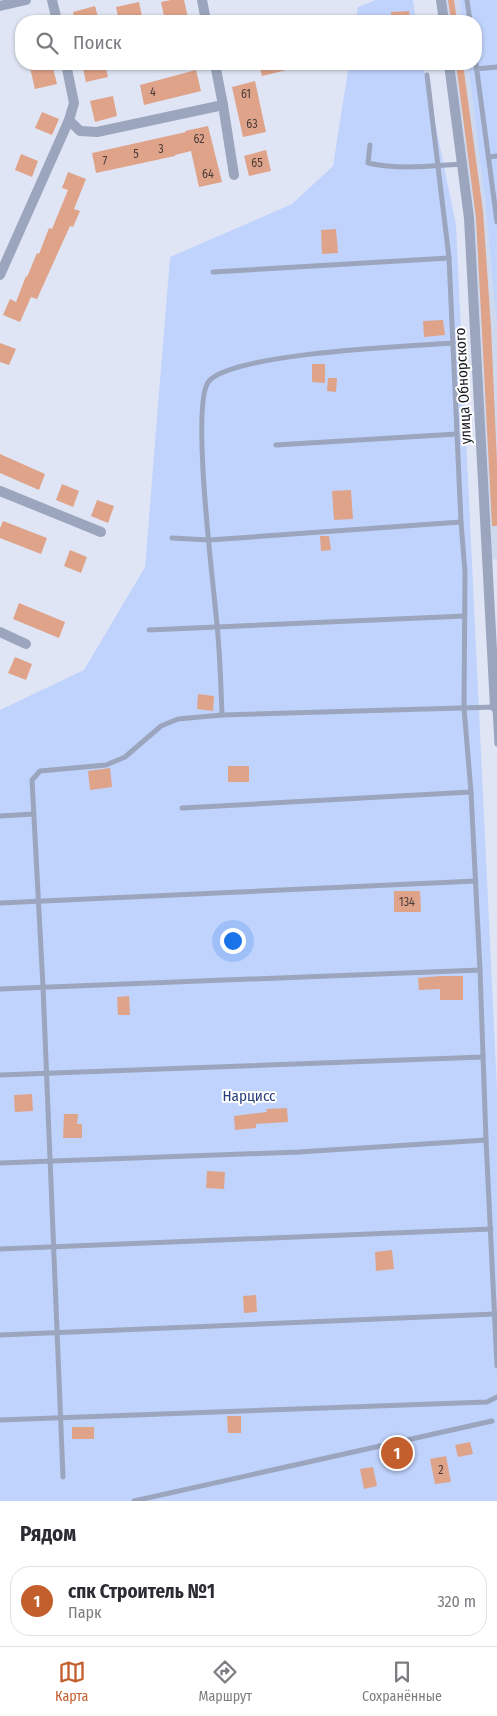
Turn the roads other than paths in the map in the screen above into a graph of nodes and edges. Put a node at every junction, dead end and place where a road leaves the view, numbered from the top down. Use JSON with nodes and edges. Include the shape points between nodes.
{"nodes":[{"id":1,"x":26,"y":0,"type":"edge"},
{"id":2,"x":52,"y":0,"type":"edge"},
{"id":3,"x":202,"y":0,"type":"edge"},
{"id":4,"x":441,"y":0,"type":"edge"},
{"id":5,"x":467,"y":0,"type":"edge"},
{"id":6,"x":0,"y":6,"type":"edge"},
{"id":7,"x":56,"y":15,"type":"edge"},
{"id":8,"x":205,"y":15,"type":"edge"},
{"id":9,"x":443,"y":15,"type":"edge"},
{"id":10,"x":469,"y":15,"type":"edge"},
{"id":11,"x":482,"y":66,"type":"edge"},
{"id":12,"x":497,"y":66,"type":"edge"},
{"id":13,"x":67,"y":70,"type":"edge"},
{"id":14,"x":216,"y":70,"type":"edge"},
{"id":15,"x":450,"y":70,"type":"edge"},
{"id":16,"x":477,"y":70,"type":"edge"},
{"id":17,"x":426,"y":75,"type":"dead end"},
{"id":18,"x":223,"y":105,"type":"junction"},
{"id":19,"x":69,"y":120,"type":"junction"},
{"id":20,"x":370,"y":145,"type":"dead end"},
{"id":21,"x":497,"y":156,"type":"edge"},
{"id":22,"x":489,"y":157,"type":"junction"},
{"id":23,"x":462,"y":164,"type":"junction"},
{"id":24,"x":438,"y":165,"type":"junction"},
{"id":25,"x":234,"y":175,"type":"dead end"},
{"id":26,"x":497,"y":222,"type":"edge"},
{"id":27,"x":449,"y":258,"type":"junction"},
{"id":28,"x":213,"y":272,"type":"dead end"},
{"id":29,"x":0,"y":275,"type":"edge"},
{"id":30,"x":453,"y":343,"type":"junction"},
{"id":31,"x":457,"y":434,"type":"junction"},
{"id":32,"x":276,"y":444,"type":"dead end"},
{"id":33,"x":0,"y":491,"type":"edge"},
{"id":34,"x":461,"y":522,"type":"junction"},
{"id":35,"x":101,"y":532,"type":"dead end"},
{"id":36,"x":172,"y":538,"type":"dead end"},
{"id":37,"x":209,"y":540,"type":"junction"},
{"id":38,"x":492,"y":566,"type":"edge"},
{"id":39,"x":465,"y":616,"type":"junction"},
{"id":40,"x":217,"y":626,"type":"junction"},
{"id":41,"x":149,"y":630,"type":"dead end"},
{"id":42,"x":0,"y":632,"type":"edge"},
{"id":43,"x":26,"y":644,"type":"dead end"},
{"id":44,"x":495,"y":707,"type":"junction"},
{"id":45,"x":464,"y":708,"type":"junction"},
{"id":46,"x":222,"y":716,"type":"junction"},
{"id":47,"x":497,"y":744,"type":"edge"},
{"id":48,"x":471,"y":792,"type":"junction"},
{"id":49,"x":182,"y":808,"type":"dead end"},
{"id":50,"x":34,"y":814,"type":"junction"},
{"id":51,"x":0,"y":816,"type":"edge"},
{"id":52,"x":476,"y":881,"type":"junction"},
{"id":53,"x":38,"y":902,"type":"junction"},
{"id":54,"x":0,"y":903,"type":"edge"},
{"id":55,"x":480,"y":970,"type":"junction"},
{"id":56,"x":43,"y":987,"type":"junction"},
{"id":57,"x":0,"y":989,"type":"edge"},
{"id":58,"x":482,"y":1056,"type":"junction"},
{"id":59,"x":46,"y":1072,"type":"junction"},
{"id":60,"x":0,"y":1074,"type":"edge"},
{"id":61,"x":486,"y":1140,"type":"junction"},
{"id":62,"x":50,"y":1162,"type":"junction"},
{"id":63,"x":0,"y":1163,"type":"edge"},
{"id":64,"x":491,"y":1229,"type":"junction"},
{"id":65,"x":54,"y":1247,"type":"junction"},
{"id":66,"x":0,"y":1249,"type":"edge"},
{"id":67,"x":495,"y":1314,"type":"junction"},
{"id":68,"x":57,"y":1332,"type":"junction"},
{"id":69,"x":0,"y":1335,"type":"edge"},
{"id":70,"x":497,"y":1366,"type":"edge"},
{"id":71,"x":497,"y":1397,"type":"edge"},
{"id":72,"x":61,"y":1417,"type":"junction"},
{"id":73,"x":0,"y":1420,"type":"edge"},
{"id":74,"x":492,"y":1421,"type":"dead end"},
{"id":75,"x":63,"y":1477,"type":"dead end"},
{"id":76,"x":134,"y":1501,"type":"edge"}],
"edges":[{"from":1,"to":6,"type":"street"},
{"from":2,"to":7,"type":"street"},
{"from":3,"to":8,"type":"street"},
{"from":4,"to":9,"type":"street"},
{"from":5,"to":10,"type":"lane"},
{"from":11,"to":12,"type":"lane"},
{"from":13,"to":19,"type":"street","via":[[74,103]]},
{"from":14,"to":18,"type":"street"},
{"from":15,"to":23,"type":"street","name":"улица Обнорского"},
{"from":16,"to":22,"type":"lane"},
{"from":17,"to":24,"type":"lane"},
{"from":18,"to":19,"type":"street","via":[[97,132],[80,131]]},
{"from":18,"to":25,"type":"street"},
{"from":19,"to":29,"type":"street"},
{"from":20,"to":24,"type":"lane","via":[[368,163],[407,168]]},
{"from":21,"to":22,"type":"lane"},
{"from":22,"to":26,"type":"lane"},
{"from":23,"to":24,"type":"lane"},
{"from":23,"to":38,"type":"street","name":"улица Обнорского","via":[[469,218]]},
{"from":24,"to":27,"type":"lane"},
{"from":27,"to":28,"type":"lane"},
{"from":27,"to":30,"type":"lane"},
{"from":30,"to":31,"type":"lane"},
{"from":30,"to":37,"type":"lane","via":[[330,352],[245,364],[221,372],[208,382],[202,401]]},
{"from":31,"to":32,"type":"lane"},
{"from":31,"to":34,"type":"lane"},
{"from":33,"to":35,"type":"street"},
{"from":34,"to":37,"type":"lane"},
{"from":34,"to":39,"type":"lane"},
{"from":36,"to":37,"type":"lane"},
{"from":37,"to":40,"type":"lane"},
{"from":38,"to":44,"type":"street","name":"улица Обнорского"},
{"from":39,"to":40,"type":"lane"},
{"from":39,"to":45,"type":"lane"},
{"from":40,"to":41,"type":"lane"},
{"from":40,"to":46,"type":"lane"},
{"from":42,"to":43,"type":"street"},
{"from":44,"to":45,"type":"lane"},
{"from":44,"to":47,"type":"lane"},
{"from":45,"to":46,"type":"lane"},
{"from":45,"to":48,"type":"lane"},
{"from":46,"to":50,"type":"lane","via":[[178,719],[161,726],[124,757],[106,765],[40,771],[32,780]]},
{"from":48,"to":49,"type":"lane"},
{"from":48,"to":52,"type":"lane"},
{"from":50,"to":51,"type":"lane"},
{"from":50,"to":53,"type":"lane"},
{"from":52,"to":53,"type":"lane"},
{"from":52,"to":55,"type":"lane"},
{"from":53,"to":54,"type":"lane"},
{"from":53,"to":56,"type":"lane"},
{"from":55,"to":56,"type":"lane"},
{"from":55,"to":58,"type":"lane"},
{"from":56,"to":57,"type":"lane"},
{"from":56,"to":59,"type":"lane"},
{"from":58,"to":59,"type":"lane"},
{"from":58,"to":61,"type":"lane"},
{"from":59,"to":60,"type":"lane"},
{"from":59,"to":62,"type":"lane"},
{"from":61,"to":62,"type":"lane","via":[[299,1152]]},
{"from":61,"to":64,"type":"lane"},
{"from":62,"to":63,"type":"lane"},
{"from":62,"to":65,"type":"lane"},
{"from":64,"to":65,"type":"lane"},
{"from":64,"to":67,"type":"lane"},
{"from":65,"to":66,"type":"lane"},
{"from":65,"to":68,"type":"lane"},
{"from":67,"to":68,"type":"lane"},
{"from":67,"to":70,"type":"lane"},
{"from":68,"to":69,"type":"lane"},
{"from":68,"to":72,"type":"lane"},
{"from":71,"to":72,"type":"lane","via":[[487,1402]]},
{"from":72,"to":73,"type":"lane"},
{"from":72,"to":75,"type":"lane"},
{"from":74,"to":76,"type":"lane"}]}
